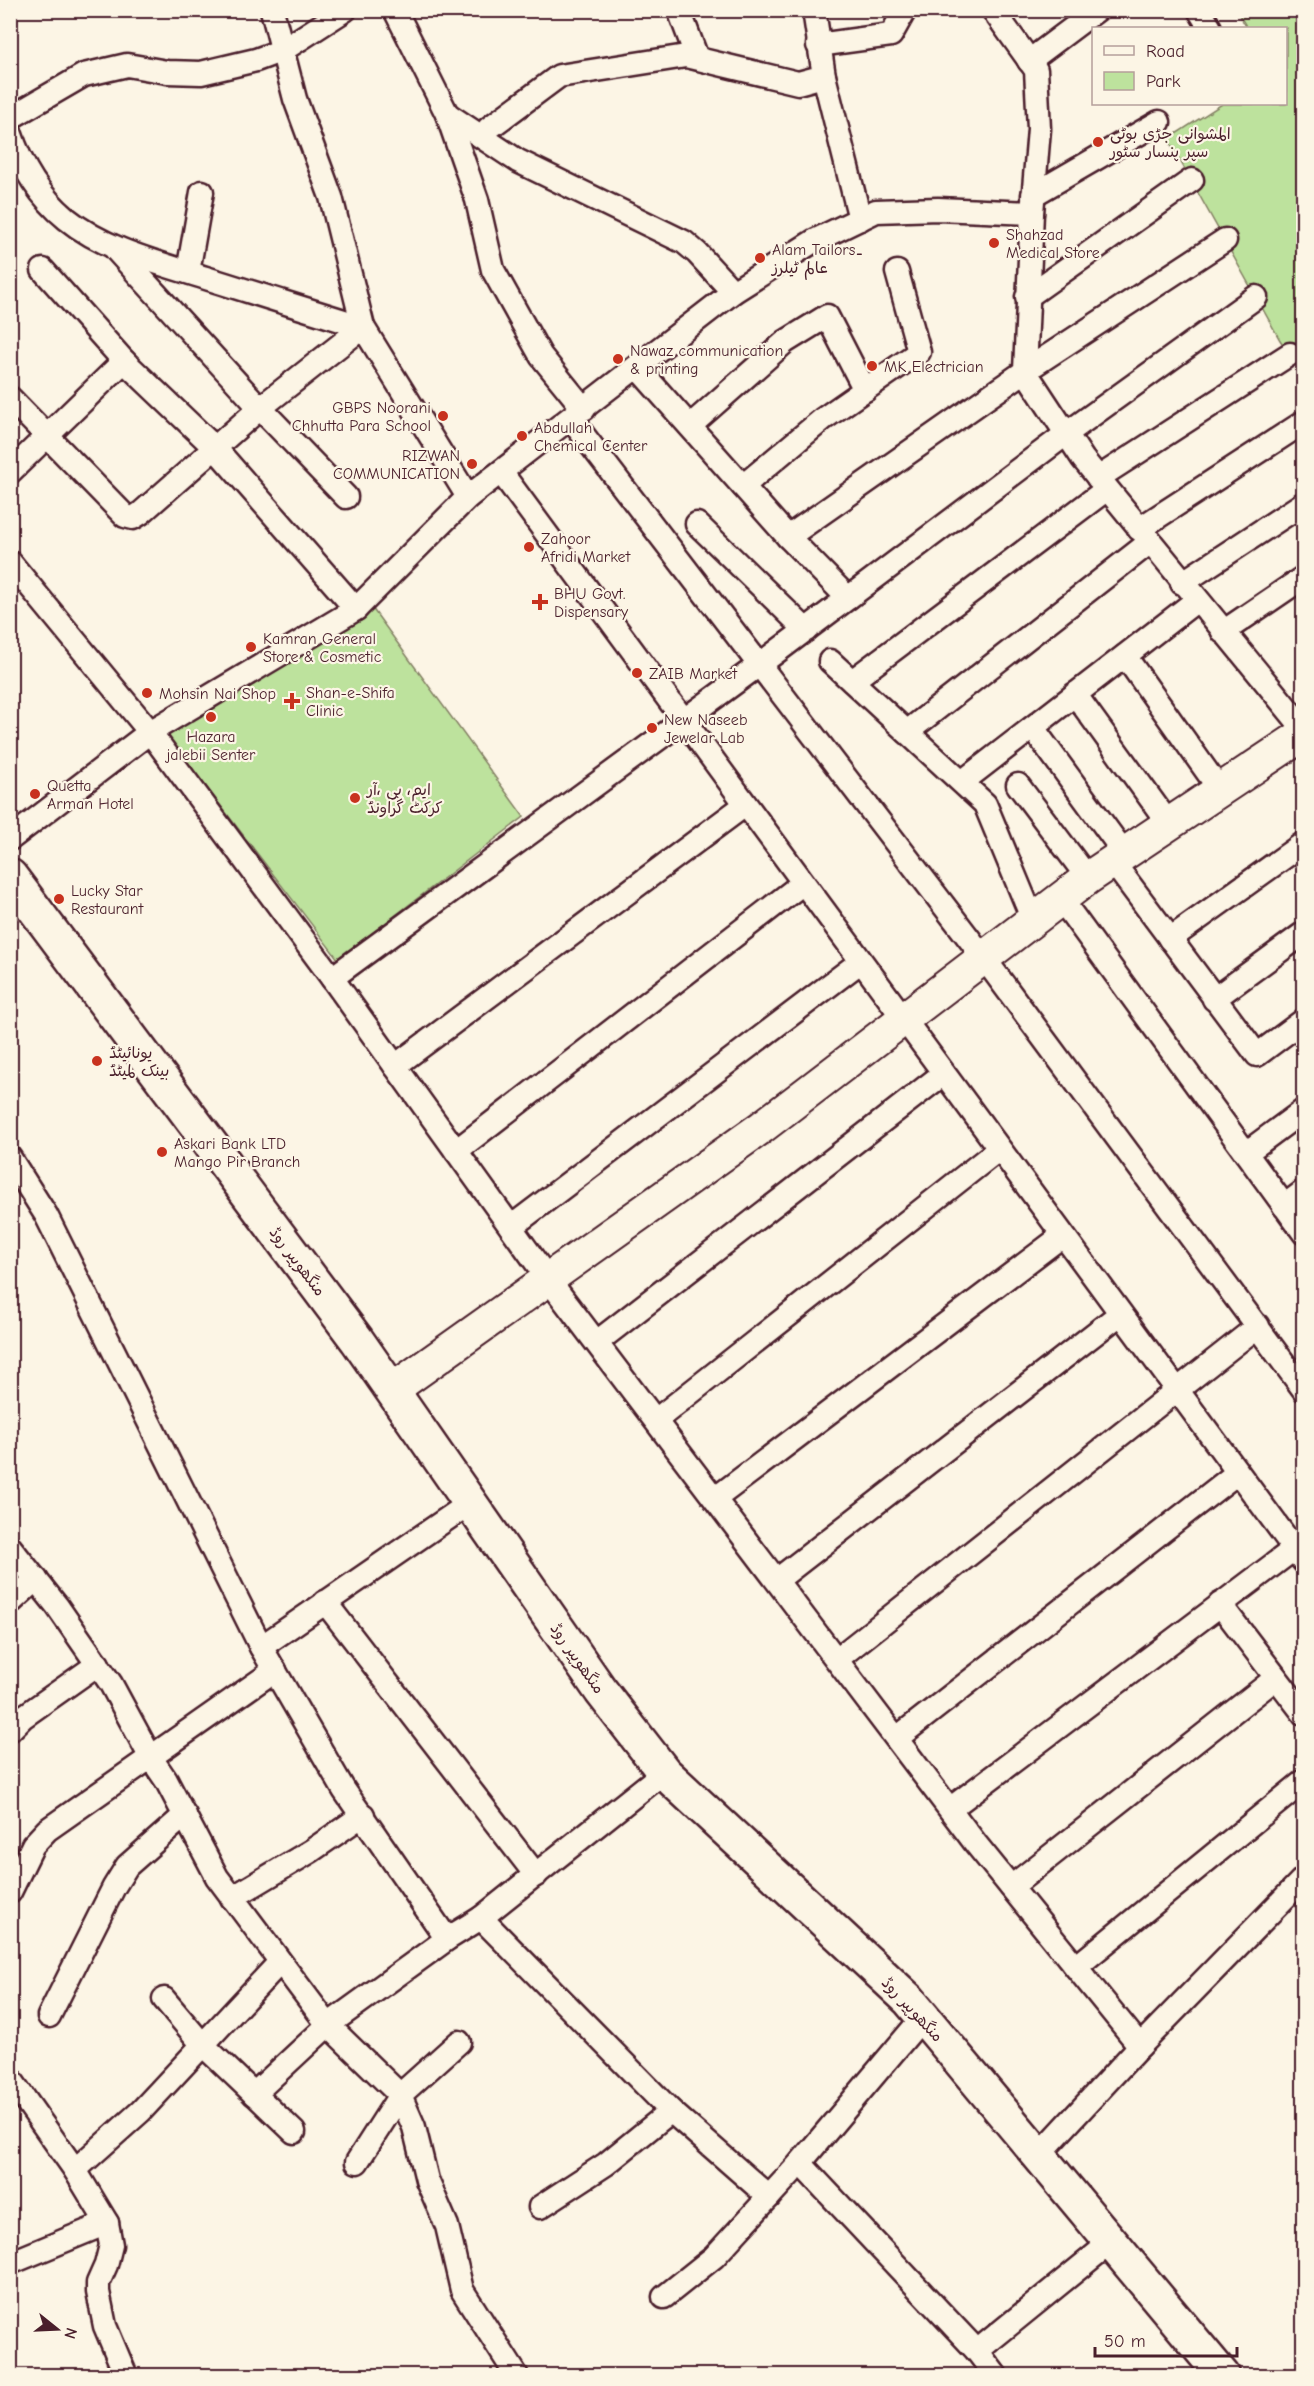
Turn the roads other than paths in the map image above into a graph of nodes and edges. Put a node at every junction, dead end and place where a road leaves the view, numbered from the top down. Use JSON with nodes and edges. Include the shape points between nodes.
{"nodes":[{"id":1,"x":272,"y":10,"type":"edge"},
{"id":2,"x":345,"y":10,"type":"edge"},
{"id":3,"x":395,"y":10,"type":"edge"},
{"id":4,"x":679,"y":10,"type":"edge"},
{"id":5,"x":814,"y":10,"type":"edge"},
{"id":6,"x":905,"y":10,"type":"edge"},
{"id":7,"x":993,"y":10,"type":"edge"},
{"id":8,"x":1199,"y":10,"type":"edge"},
{"id":9,"x":1085,"y":14,"type":"edge"},
{"id":10,"x":1209,"y":27,"type":"edge"},
{"id":11,"x":818,"y":45,"type":"junction"},
{"id":12,"x":283,"y":50,"type":"junction"},
{"id":13,"x":697,"y":58,"type":"junction"},
{"id":14,"x":1029,"y":61,"type":"junction"},
{"id":15,"x":824,"y":76,"type":"junction"},
{"id":16,"x":447,"y":114,"type":"junction"},
{"id":17,"x":10,"y":118,"type":"edge"},
{"id":18,"x":1159,"y":122,"type":"dead end"},
{"id":19,"x":489,"y":128,"type":"dead end"},
{"id":20,"x":10,"y":132,"type":"edge"},
{"id":21,"x":1192,"y":180,"type":"dead end"},
{"id":22,"x":202,"y":192,"type":"dead end"},
{"id":23,"x":1032,"y":204,"type":"junction"},
{"id":24,"x":860,"y":219,"type":"junction"},
{"id":25,"x":1225,"y":240,"type":"dead end"},
{"id":26,"x":113,"y":246,"type":"junction"},
{"id":27,"x":43,"y":270,"type":"dead end"},
{"id":28,"x":188,"y":272,"type":"junction"},
{"id":29,"x":897,"y":272,"type":"dead end"},
{"id":30,"x":733,"y":292,"type":"junction"},
{"id":31,"x":1027,"y":297,"type":"junction"},
{"id":32,"x":1256,"y":297,"type":"dead end"},
{"id":33,"x":363,"y":327,"type":"junction"},
{"id":34,"x":1290,"y":354,"type":"dead end"},
{"id":35,"x":124,"y":361,"type":"junction"},
{"id":36,"x":637,"y":367,"type":"junction"},
{"id":37,"x":1025,"y":371,"type":"junction"},
{"id":38,"x":865,"y":390,"type":"junction"},
{"id":39,"x":10,"y":398,"type":"edge"},
{"id":40,"x":260,"y":408,"type":"junction"},
{"id":41,"x":578,"y":414,"type":"junction"},
{"id":42,"x":1304,"y":422,"type":"edge"},
{"id":43,"x":690,"y":426,"type":"junction"},
{"id":44,"x":1066,"y":434,"type":"junction"},
{"id":45,"x":47,"y":438,"type":"junction"},
{"id":46,"x":215,"y":448,"type":"junction"},
{"id":47,"x":10,"y":472,"type":"edge"},
{"id":48,"x":501,"y":472,"type":"junction"},
{"id":49,"x":1102,"y":483,"type":"junction"},
{"id":50,"x":743,"y":486,"type":"junction"},
{"id":51,"x":346,"y":497,"type":"dead end"},
{"id":52,"x":468,"y":497,"type":"junction"},
{"id":53,"x":1304,"y":503,"type":"edge"},
{"id":54,"x":697,"y":524,"type":"dead end"},
{"id":55,"x":1144,"y":536,"type":"junction"},
{"id":56,"x":788,"y":537,"type":"junction"},
{"id":57,"x":10,"y":562,"type":"edge"},
{"id":58,"x":1304,"y":577,"type":"edge"},
{"id":59,"x":1182,"y":583,"type":"junction"},
{"id":60,"x":848,"y":598,"type":"junction"},
{"id":61,"x":1197,"y":600,"type":"junction"},
{"id":62,"x":356,"y":609,"type":"junction"},
{"id":63,"x":806,"y":630,"type":"junction"},
{"id":64,"x":1223,"y":632,"type":"junction"},
{"id":65,"x":1125,"y":656,"type":"junction"},
{"id":66,"x":830,"y":661,"type":"dead end"},
{"id":67,"x":759,"y":665,"type":"junction"},
{"id":68,"x":852,"y":681,"type":"junction"},
{"id":69,"x":1075,"y":694,"type":"junction"},
{"id":70,"x":683,"y":721,"type":"junction"},
{"id":71,"x":1033,"y":728,"type":"junction"},
{"id":72,"x":1304,"y":729,"type":"edge"},
{"id":73,"x":150,"y":732,"type":"junction"},
{"id":74,"x":907,"y":732,"type":"junction"},
{"id":75,"x":1304,"y":734,"type":"edge"},
{"id":76,"x":962,"y":782,"type":"junction"},
{"id":77,"x":1018,"y":785,"type":"dead end"},
{"id":78,"x":1221,"y":789,"type":"junction"},
{"id":79,"x":745,"y":805,"type":"junction"},
{"id":80,"x":1169,"y":824,"type":"junction"},
{"id":81,"x":10,"y":839,"type":"edge"},
{"id":82,"x":1304,"y":843,"type":"edge"},
{"id":83,"x":1108,"y":865,"type":"junction"},
{"id":84,"x":12,"y":882,"type":"edge"},
{"id":85,"x":803,"y":884,"type":"junction"},
{"id":86,"x":1061,"y":899,"type":"junction"},
{"id":87,"x":1033,"y":920,"type":"junction"},
{"id":88,"x":1304,"y":933,"type":"edge"},
{"id":89,"x":1170,"y":939,"type":"junction"},
{"id":90,"x":984,"y":958,"type":"junction"},
{"id":91,"x":860,"y":962,"type":"junction"},
{"id":92,"x":332,"y":978,"type":"junction"},
{"id":93,"x":1214,"y":999,"type":"junction"},
{"id":94,"x":903,"y":1020,"type":"junction"},
{"id":95,"x":1304,"y":1020,"type":"edge"},
{"id":96,"x":395,"y":1066,"type":"junction"},
{"id":97,"x":943,"y":1074,"type":"junction"},
{"id":98,"x":1304,"y":1110,"type":"edge"},
{"id":99,"x":999,"y":1149,"type":"junction"},
{"id":100,"x":456,"y":1151,"type":"junction"},
{"id":101,"x":1246,"y":1153,"type":"junction"},
{"id":102,"x":10,"y":1158,"type":"edge"},
{"id":103,"x":1304,"y":1191,"type":"edge"},
{"id":104,"x":1284,"y":1206,"type":"junction"},
{"id":105,"x":511,"y":1227,"type":"junction"},
{"id":106,"x":1304,"y":1233,"type":"edge"},
{"id":107,"x":1062,"y":1236,"type":"junction"},
{"id":108,"x":548,"y":1279,"type":"junction"},
{"id":109,"x":1120,"y":1314,"type":"junction"},
{"id":110,"x":1258,"y":1326,"type":"junction"},
{"id":111,"x":597,"y":1342,"type":"junction"},
{"id":112,"x":392,"y":1390,"type":"junction"},
{"id":113,"x":1176,"y":1390,"type":"junction"},
{"id":114,"x":1304,"y":1390,"type":"edge"},
{"id":115,"x":656,"y":1420,"type":"junction"},
{"id":116,"x":1237,"y":1473,"type":"junction"},
{"id":117,"x":716,"y":1498,"type":"junction"},
{"id":118,"x":470,"y":1503,"type":"junction"},
{"id":119,"x":10,"y":1547,"type":"edge"},
{"id":120,"x":1298,"y":1556,"type":"edge"},
{"id":121,"x":36,"y":1579,"type":"junction"},
{"id":122,"x":777,"y":1580,"type":"junction"},
{"id":123,"x":325,"y":1602,"type":"junction"},
{"id":124,"x":10,"y":1603,"type":"edge"},
{"id":125,"x":1220,"y":1604,"type":"junction"},
{"id":126,"x":261,"y":1647,"type":"junction"},
{"id":127,"x":837,"y":1659,"type":"junction"},
{"id":128,"x":98,"y":1664,"type":"junction"},
{"id":129,"x":275,"y":1670,"type":"junction"},
{"id":130,"x":1276,"y":1678,"type":"junction"},
{"id":131,"x":1304,"y":1714,"type":"edge"},
{"id":132,"x":10,"y":1730,"type":"edge"},
{"id":133,"x":897,"y":1738,"type":"junction"},
{"id":134,"x":151,"y":1758,"type":"junction"},
{"id":135,"x":664,"y":1772,"type":"junction"},
{"id":136,"x":1304,"y":1781,"type":"edge"},
{"id":137,"x":950,"y":1809,"type":"junction"},
{"id":138,"x":184,"y":1815,"type":"junction"},
{"id":139,"x":363,"y":1815,"type":"junction"},
{"id":140,"x":536,"y":1875,"type":"junction"},
{"id":141,"x":1304,"y":1878,"type":"edge"},
{"id":142,"x":1011,"y":1887,"type":"junction"},
{"id":143,"x":10,"y":1892,"type":"edge"},
{"id":144,"x":232,"y":1898,"type":"junction"},
{"id":145,"x":482,"y":1918,"type":"junction"},
{"id":146,"x":447,"y":1939,"type":"junction"},
{"id":147,"x":280,"y":1962,"type":"junction"},
{"id":148,"x":1076,"y":1967,"type":"junction"},
{"id":149,"x":164,"y":1999,"type":"dead end"},
{"id":150,"x":49,"y":2016,"type":"dead end"},
{"id":151,"x":923,"y":2017,"type":"junction"},
{"id":152,"x":328,"y":2025,"type":"junction"},
{"id":153,"x":459,"y":2042,"type":"dead end"},
{"id":154,"x":202,"y":2044,"type":"junction"},
{"id":155,"x":1140,"y":2046,"type":"junction"},
{"id":156,"x":10,"y":2078,"type":"edge"},
{"id":157,"x":254,"y":2094,"type":"junction"},
{"id":158,"x":400,"y":2096,"type":"junction"},
{"id":159,"x":671,"y":2111,"type":"junction"},
{"id":160,"x":294,"y":2132,"type":"dead end"},
{"id":161,"x":1039,"y":2155,"type":"junction"},
{"id":162,"x":357,"y":2162,"type":"dead end"},
{"id":163,"x":800,"y":2163,"type":"junction"},
{"id":164,"x":75,"y":2170,"type":"junction"},
{"id":165,"x":769,"y":2198,"type":"junction"},
{"id":166,"x":540,"y":2207,"type":"dead end"},
{"id":167,"x":107,"y":2223,"type":"junction"},
{"id":168,"x":1112,"y":2242,"type":"junction"},
{"id":169,"x":10,"y":2263,"type":"edge"},
{"id":170,"x":664,"y":2297,"type":"dead end"},
{"id":171,"x":977,"y":2351,"type":"junction"},
{"id":172,"x":126,"y":2376,"type":"edge"},
{"id":173,"x":517,"y":2376,"type":"edge"},
{"id":174,"x":996,"y":2376,"type":"edge"},
{"id":175,"x":1223,"y":2376,"type":"edge"}],
"edges":[{"from":1,"to":12,"type":"street"},
{"from":2,"to":12,"type":"street"},
{"from":3,"to":16,"type":"street"},
{"from":4,"to":13,"type":"street"},
{"from":5,"to":11,"type":"street"},
{"from":6,"to":11,"type":"street","via":[[891,35]]},
{"from":7,"to":14,"type":"street"},
{"from":8,"to":10,"type":"street"},
{"from":9,"to":14,"type":"street"},
{"from":11,"to":15,"type":"street"},
{"from":12,"to":17,"type":"street","via":[[201,73],[127,65],[84,75]]},
{"from":12,"to":33,"type":"street","via":[[295,99],[331,197]]},
{"from":13,"to":15,"type":"street","via":[[798,83]]},
{"from":13,"to":19,"type":"street","via":[[686,56],[559,76]]},
{"from":14,"to":23,"type":"street","via":[[1036,70],[1039,129]]},
{"from":15,"to":24,"type":"street"},
{"from":16,"to":30,"type":"street","via":[[518,160],[684,242]]},
{"from":16,"to":41,"type":"street","via":[[477,200],[493,270]]},
{"from":18,"to":23,"type":"street"},
{"from":20,"to":26,"type":"street","via":[[28,174],[46,199],[68,220]]},
{"from":21,"to":31,"type":"street"},
{"from":22,"to":28,"type":"street"},
{"from":23,"to":24,"type":"street","via":[[886,211]]},
{"from":23,"to":31,"type":"street"},
{"from":24,"to":30,"type":"street","via":[[814,241]]},
{"from":25,"to":37,"type":"street"},
{"from":26,"to":28,"type":"street"},
{"from":26,"to":40,"type":"street"},
{"from":27,"to":35,"type":"street"},
{"from":28,"to":33,"type":"street"},
{"from":29,"to":38,"type":"street","via":[[919,352]]},
{"from":30,"to":36,"type":"street"},
{"from":31,"to":37,"type":"street"},
{"from":32,"to":44,"type":"street"},
{"from":33,"to":40,"type":"street"},
{"from":33,"to":52,"type":"street"},
{"from":34,"to":49,"type":"street"},
{"from":35,"to":45,"type":"street"},
{"from":35,"to":46,"type":"street"},
{"from":36,"to":41,"type":"street"},
{"from":36,"to":43,"type":"street"},
{"from":37,"to":44,"type":"street"},
{"from":37,"to":56,"type":"street"},
{"from":38,"to":43,"type":"street","via":[[826,316],[785,342]]},
{"from":38,"to":50,"type":"street"},
{"from":39,"to":45,"type":"street"},
{"from":40,"to":46,"type":"street"},
{"from":40,"to":51,"type":"street"},
{"from":41,"to":48,"type":"street"},
{"from":41,"to":67,"type":"street"},
{"from":42,"to":55,"type":"street"},
{"from":43,"to":50,"type":"street"},
{"from":44,"to":49,"type":"street"},
{"from":44,"to":60,"type":"street"},
{"from":45,"to":46,"type":"street","via":[[129,518],[138,516]]},
{"from":45,"to":47,"type":"street"},
{"from":46,"to":62,"type":"street"},
{"from":48,"to":52,"type":"street"},
{"from":48,"to":70,"type":"street"},
{"from":49,"to":55,"type":"street"},
{"from":49,"to":68,"type":"street"},
{"from":50,"to":56,"type":"street"},
{"from":52,"to":62,"type":"street"},
{"from":53,"to":59,"type":"street"},
{"from":54,"to":63,"type":"street"},
{"from":55,"to":59,"type":"street"},
{"from":55,"to":74,"type":"street"},
{"from":56,"to":60,"type":"street"},
{"from":57,"to":73,"type":"street"},
{"from":58,"to":64,"type":"street"},
{"from":59,"to":61,"type":"street"},
{"from":60,"to":63,"type":"street"},
{"from":61,"to":64,"type":"street"},
{"from":61,"to":65,"type":"street"},
{"from":62,"to":73,"type":"street"},
{"from":63,"to":67,"type":"street"},
{"from":64,"to":72,"type":"street"},
{"from":65,"to":69,"type":"street"},
{"from":65,"to":78,"type":"street"},
{"from":66,"to":68,"type":"street"},
{"from":67,"to":70,"type":"street"},
{"from":67,"to":90,"type":"street"},
{"from":68,"to":74,"type":"street"},
{"from":69,"to":71,"type":"street"},
{"from":69,"to":80,"type":"street"},
{"from":70,"to":79,"type":"street"},
{"from":70,"to":92,"type":"street"},
{"from":71,"to":76,"type":"street"},
{"from":71,"to":83,"type":"street"},
{"from":73,"to":81,"type":"street"},
{"from":73,"to":92,"type":"street"},
{"from":74,"to":76,"type":"street"},
{"from":75,"to":78,"type":"street"},
{"from":76,"to":87,"type":"street","via":[[985,804]]},
{"from":77,"to":83,"type":"street"},
{"from":78,"to":80,"type":"street"},
{"from":79,"to":85,"type":"street"},
{"from":79,"to":96,"type":"street"},
{"from":80,"to":83,"type":"street"},
{"from":82,"to":89,"type":"street"},
{"from":83,"to":86,"type":"street"},
{"from":83,"to":89,"type":"street"},
{"from":84,"to":112,"type":"main road","name":"منگھوپیر روڈ"},
{"from":85,"to":91,"type":"street"},
{"from":85,"to":100,"type":"street"},
{"from":86,"to":87,"type":"street"},
{"from":86,"to":101,"type":"street"},
{"from":87,"to":90,"type":"street"},
{"from":88,"to":93,"type":"street"},
{"from":89,"to":93,"type":"street"},
{"from":90,"to":94,"type":"street"},
{"from":90,"to":110,"type":"street"},
{"from":91,"to":94,"type":"street"},
{"from":91,"to":105,"type":"street"},
{"from":92,"to":96,"type":"street"},
{"from":93,"to":95,"type":"street","via":[[1257,1055]]},
{"from":94,"to":97,"type":"street"},
{"from":94,"to":108,"type":"street","via":[[762,1127]]},
{"from":96,"to":100,"type":"street"},
{"from":97,"to":99,"type":"street"},
{"from":97,"to":111,"type":"street"},
{"from":98,"to":101,"type":"street"},
{"from":99,"to":107,"type":"street"},
{"from":99,"to":115,"type":"street"},
{"from":100,"to":105,"type":"street"},
{"from":101,"to":104,"type":"street"},
{"from":102,"to":126,"type":"street","via":[[46,1215]]},
{"from":103,"to":104,"type":"street"},
{"from":104,"to":106,"type":"street"},
{"from":105,"to":108,"type":"street"},
{"from":107,"to":109,"type":"street"},
{"from":107,"to":117,"type":"street"},
{"from":108,"to":111,"type":"street"},
{"from":108,"to":112,"type":"street"},
{"from":109,"to":113,"type":"street"},
{"from":109,"to":122,"type":"street"},
{"from":110,"to":113,"type":"street"},
{"from":110,"to":114,"type":"street"},
{"from":111,"to":115,"type":"street"},
{"from":112,"to":118,"type":"main road","name":"منگھوپیر روڈ"},
{"from":113,"to":116,"type":"street"},
{"from":113,"to":127,"type":"street"},
{"from":115,"to":117,"type":"street"},
{"from":116,"to":120,"type":"street"},
{"from":116,"to":133,"type":"street"},
{"from":117,"to":122,"type":"street"},
{"from":118,"to":123,"type":"street"},
{"from":118,"to":135,"type":"main road","name":"منگھوپیر روڈ","via":[[601,1690]]},
{"from":119,"to":121,"type":"street"},
{"from":120,"to":125,"type":"street"},
{"from":121,"to":124,"type":"street"},
{"from":121,"to":128,"type":"street"},
{"from":122,"to":127,"type":"street"},
{"from":123,"to":126,"type":"street"},
{"from":123,"to":140,"type":"street"},
{"from":125,"to":130,"type":"street"},
{"from":125,"to":137,"type":"street"},
{"from":126,"to":129,"type":"street"},
{"from":127,"to":133,"type":"street"},
{"from":128,"to":132,"type":"street"},
{"from":128,"to":134,"type":"street"},
{"from":129,"to":134,"type":"street"},
{"from":129,"to":139,"type":"street","via":[[344,1790]]},
{"from":130,"to":131,"type":"street"},
{"from":130,"to":142,"type":"street"},
{"from":133,"to":137,"type":"street"},
{"from":134,"to":138,"type":"street"},
{"from":134,"to":143,"type":"street","via":[[47,1830],[33,1845]]},
{"from":135,"to":140,"type":"street"},
{"from":135,"to":151,"type":"main road","name":"منگھوپیر روڈ"},
{"from":136,"to":148,"type":"street"},
{"from":137,"to":142,"type":"street"},
{"from":138,"to":144,"type":"street"},
{"from":138,"to":150,"type":"street","via":[[127,1866]]},
{"from":139,"to":144,"type":"street"},
{"from":139,"to":146,"type":"street"},
{"from":140,"to":145,"type":"street"},
{"from":141,"to":155,"type":"street"},
{"from":142,"to":148,"type":"street"},
{"from":144,"to":147,"type":"street"},
{"from":145,"to":146,"type":"street"},
{"from":145,"to":159,"type":"street"},
{"from":146,"to":152,"type":"street"},
{"from":147,"to":152,"type":"street"},
{"from":147,"to":154,"type":"street"},
{"from":148,"to":155,"type":"street"},
{"from":149,"to":154,"type":"street"},
{"from":151,"to":161,"type":"main road","name":"منگھوپیر روڈ"},
{"from":151,"to":163,"type":"street"},
{"from":152,"to":157,"type":"street"},
{"from":152,"to":158,"type":"street"},
{"from":153,"to":158,"type":"street"},
{"from":154,"to":157,"type":"street"},
{"from":154,"to":164,"type":"street","via":[[141,2110]]},
{"from":155,"to":161,"type":"street"},
{"from":156,"to":164,"type":"street"},
{"from":157,"to":160,"type":"street"},
{"from":158,"to":162,"type":"street"},
{"from":158,"to":173,"type":"street","via":[[414,2127],[427,2180],[447,2226],[462,2290]]},
{"from":159,"to":165,"type":"street"},
{"from":159,"to":166,"type":"street","via":[[606,2164]]},
{"from":161,"to":168,"type":"main road","name":"منگھوپیر روڈ"},
{"from":163,"to":165,"type":"street"},
{"from":163,"to":171,"type":"street"},
{"from":164,"to":167,"type":"street"},
{"from":165,"to":170,"type":"street","via":[[714,2257]]},
{"from":167,"to":169,"type":"street"},
{"from":167,"to":172,"type":"street","via":[[111,2246],[98,2292],[105,2326]]},
{"from":168,"to":171,"type":"street"},
{"from":168,"to":175,"type":"main road","name":"منگھوپیر روڈ"},
{"from":171,"to":174,"type":"street"}]}
